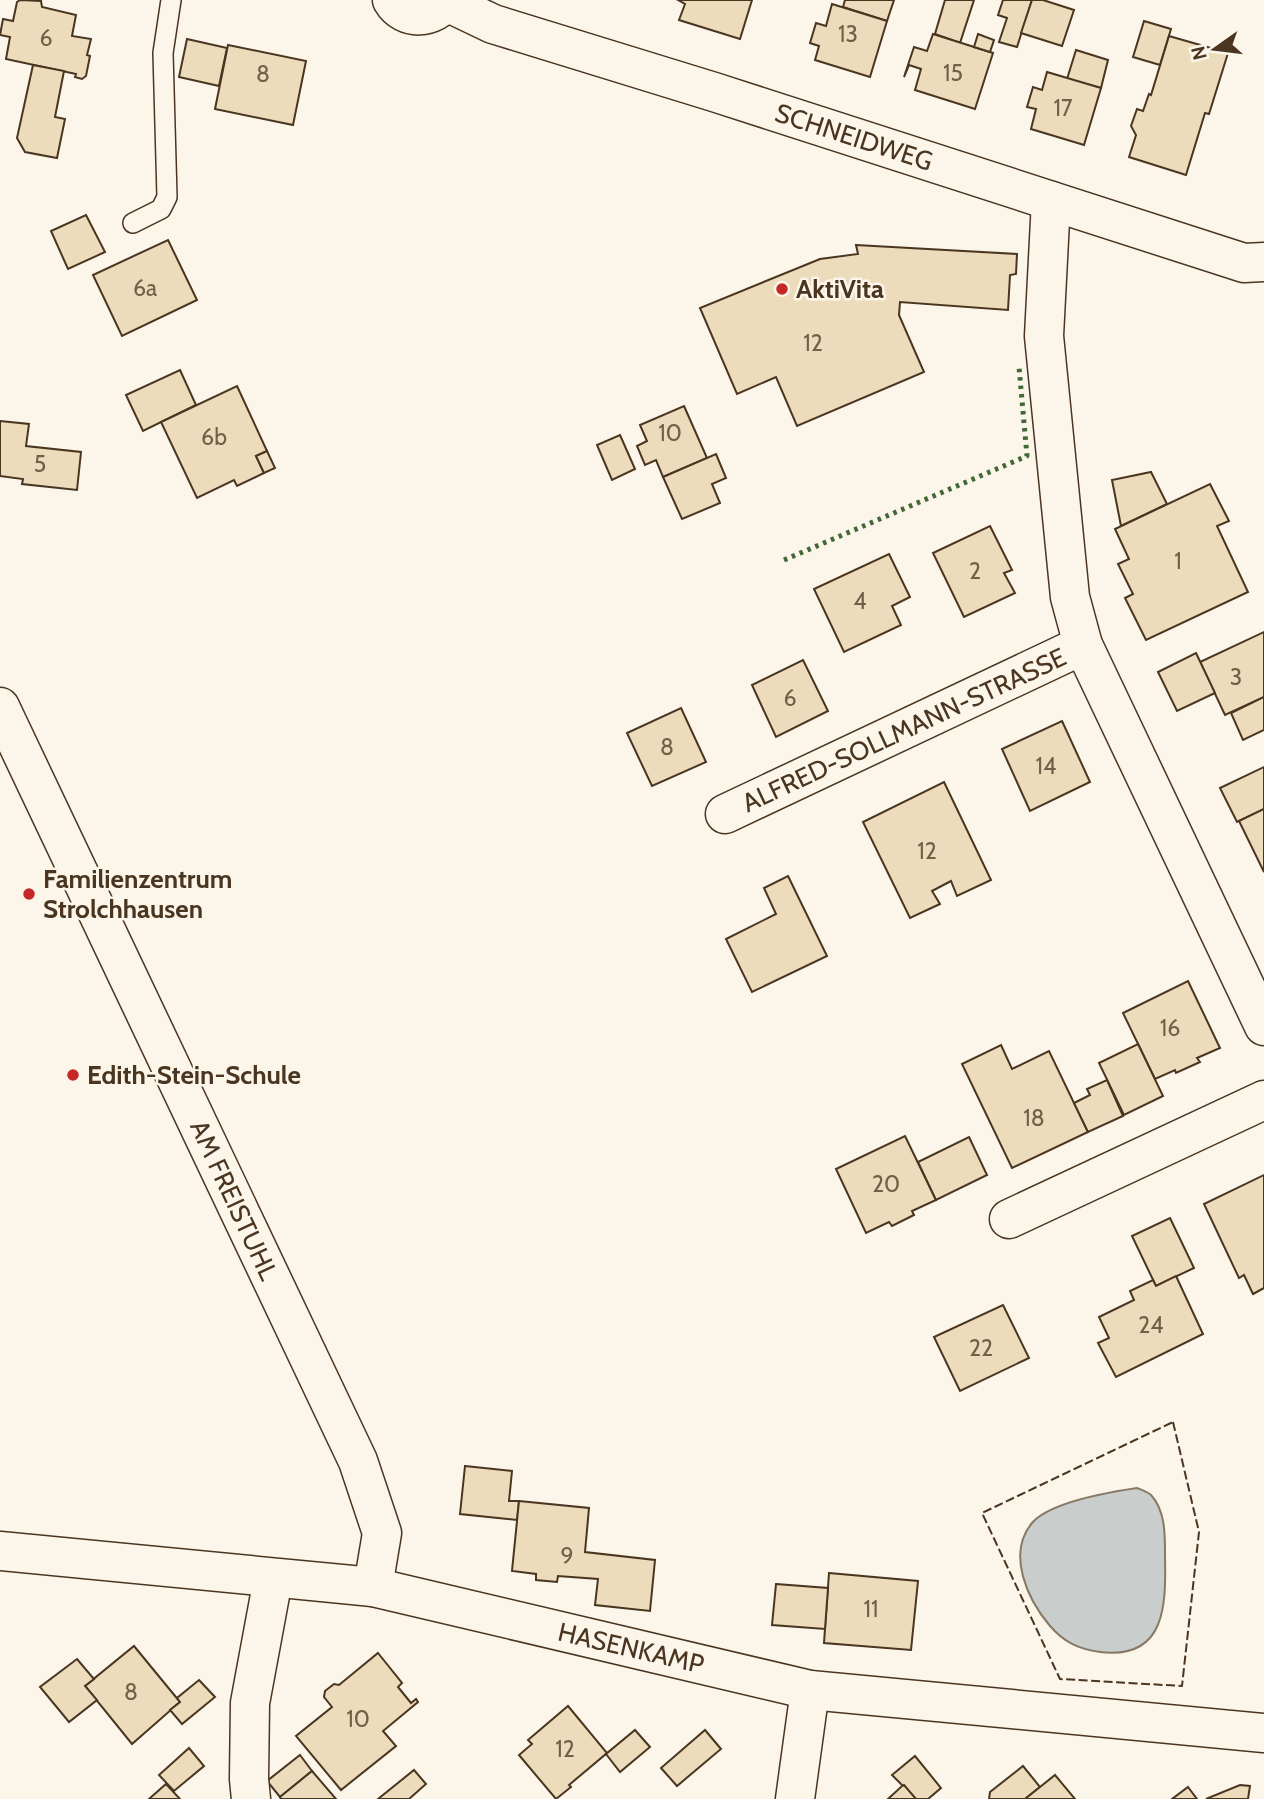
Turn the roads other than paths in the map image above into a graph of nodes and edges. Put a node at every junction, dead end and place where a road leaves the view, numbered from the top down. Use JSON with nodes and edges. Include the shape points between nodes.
{"nodes":[{"id":1,"x":171,"y":0,"type":"edge"},
{"id":2,"x":392,"y":0,"type":"edge"},
{"id":3,"x":447,"y":1,"type":"edge"},
{"id":4,"x":1051,"y":201,"type":"junction"},
{"id":5,"x":133,"y":223,"type":"dead end"},
{"id":6,"x":1264,"y":262,"type":"edge"},
{"id":7,"x":1083,"y":645,"type":"junction"},
{"id":8,"x":0,"y":707,"type":"edge"},
{"id":9,"x":725,"y":814,"type":"dead end"},
{"id":10,"x":1264,"y":1026,"type":"edge"},
{"id":11,"x":1264,"y":1100,"type":"edge"},
{"id":12,"x":1009,"y":1219,"type":"dead end"},
{"id":13,"x":0,"y":1550,"type":"edge"},
{"id":14,"x":273,"y":1579,"type":"junction"},
{"id":15,"x":373,"y":1587,"type":"junction"},
{"id":16,"x":810,"y":1690,"type":"junction"},
{"id":17,"x":1264,"y":1733,"type":"edge"},
{"id":18,"x":251,"y":1799,"type":"edge"},
{"id":19,"x":795,"y":1799,"type":"edge"}],
"edges":[{"from":1,"to":5,"type":"lane","via":[[163,53],[167,197],[161,209]]},
{"from":2,"to":3,"type":"street","name":"SCHNEIDWEG","via":[[397,8],[414,16],[433,14]]},
{"from":3,"to":4,"type":"street","name":"SCHNEIDWEG","via":[[493,24]]},
{"from":4,"to":6,"type":"street","name":"SCHNEIDWEG","via":[[1244,262]]},
{"from":4,"to":7,"type":"street","name":"ALFRED-SOLLMANN-STRASSE","via":[[1044,336],[1070,597]]},
{"from":7,"to":9,"type":"street","name":"ALFRED-SOLLMANN-STRASSE"},
{"from":7,"to":10,"type":"street","name":"ALFRED-SOLLMANN-STRASSE"},
{"from":8,"to":15,"type":"street","name":"AM FREISTUHL","via":[[358,1461],[382,1533]]},
{"from":11,"to":12,"type":"street"},
{"from":13,"to":14,"type":"street","name":"HASENKAMP"},
{"from":14,"to":15,"type":"street","name":"HASENKAMP"},
{"from":14,"to":18,"type":"street","via":[[250,1703]]},
{"from":15,"to":16,"type":"street","name":"HASENKAMP"},
{"from":16,"to":17,"type":"street","name":"HASENKAMP"},
{"from":16,"to":19,"type":"street"}]}
